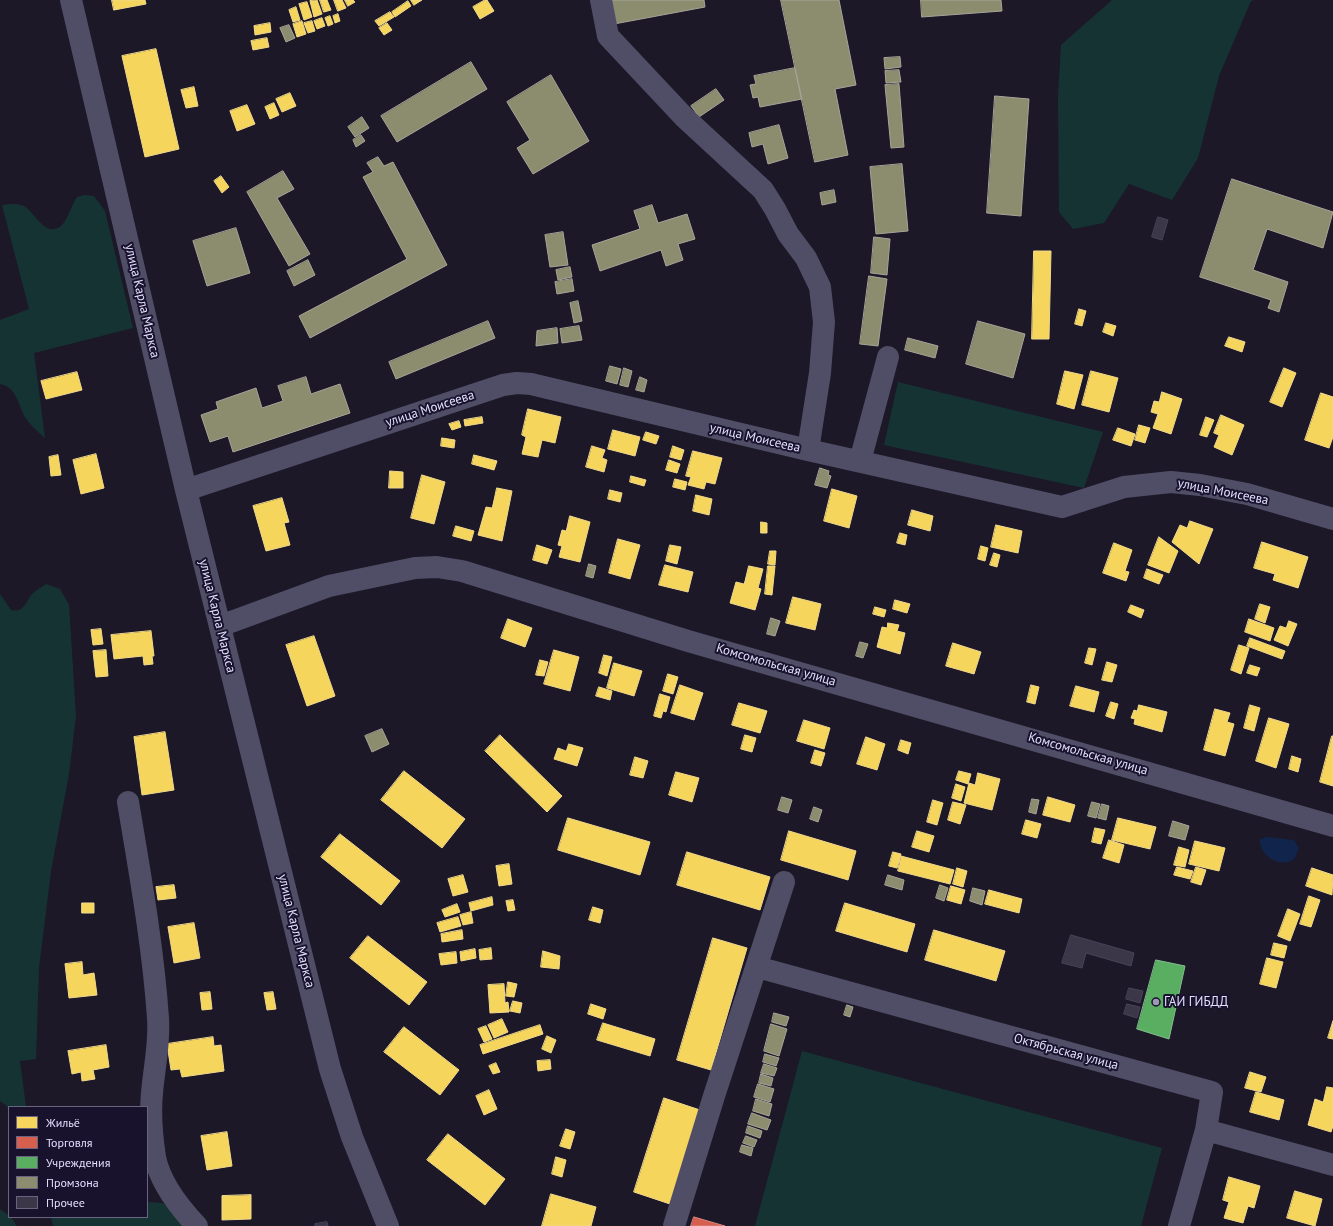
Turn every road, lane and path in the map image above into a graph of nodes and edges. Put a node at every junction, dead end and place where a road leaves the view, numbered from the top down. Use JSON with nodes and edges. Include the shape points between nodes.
{"nodes":[{"id":1,"x":71,"y":0,"type":"edge"},
{"id":2,"x":601,"y":0,"type":"edge"},
{"id":3,"x":888,"y":356,"type":"dead end"},
{"id":4,"x":808,"y":450,"type":"junction"},
{"id":5,"x":860,"y":461,"type":"junction"},
{"id":6,"x":186,"y":490,"type":"junction"},
{"id":7,"x":1333,"y":519,"type":"edge"},
{"id":8,"x":220,"y":626,"type":"junction"},
{"id":9,"x":128,"y":802,"type":"dead end"},
{"id":10,"x":1333,"y":826,"type":"edge"},
{"id":11,"x":784,"y":882,"type":"dead end"},
{"id":12,"x":757,"y":967,"type":"junction"},
{"id":13,"x":1206,"y":1130,"type":"junction"},
{"id":14,"x":1333,"y":1165,"type":"edge"},
{"id":15,"x":197,"y":1226,"type":"edge"},
{"id":16,"x":388,"y":1226,"type":"edge"},
{"id":17,"x":674,"y":1226,"type":"edge"},
{"id":18,"x":1179,"y":1226,"type":"edge"}],
"edges":[{"from":1,"to":6,"type":"street","name":"улица Карла Маркса"},
{"from":2,"to":4,"type":"street","via":[[608,36],[685,118],[763,190],[788,234],[806,258],[820,287],[824,322],[820,372]]},
{"from":3,"to":5,"type":"street"},
{"from":4,"to":5,"type":"street","name":"улица Моисеева"},
{"from":4,"to":6,"type":"street","name":"улица Моисеева","via":[[517,383],[503,385]]},
{"from":5,"to":7,"type":"street","name":"улица Моисеева","via":[[1062,507],[1124,488],[1171,482],[1247,494]]},
{"from":6,"to":8,"type":"street","name":"улица Карла Маркса"},
{"from":8,"to":10,"type":"street","name":"Комсомольская улица","via":[[329,586],[415,568],[438,567],[462,571],[688,641]]},
{"from":8,"to":16,"type":"street","name":"улица Карла Маркса","via":[[330,1069],[352,1137]]},
{"from":9,"to":15,"type":"street","via":[[146,917],[158,1019],[152,1095],[156,1157],[162,1178],[182,1209]]},
{"from":11,"to":12,"type":"street"},
{"from":12,"to":13,"type":"street","name":"Октябрьская улица","via":[[1212,1092]]},
{"from":12,"to":17,"type":"street"},
{"from":13,"to":14,"type":"street"},
{"from":13,"to":18,"type":"street"}]}
